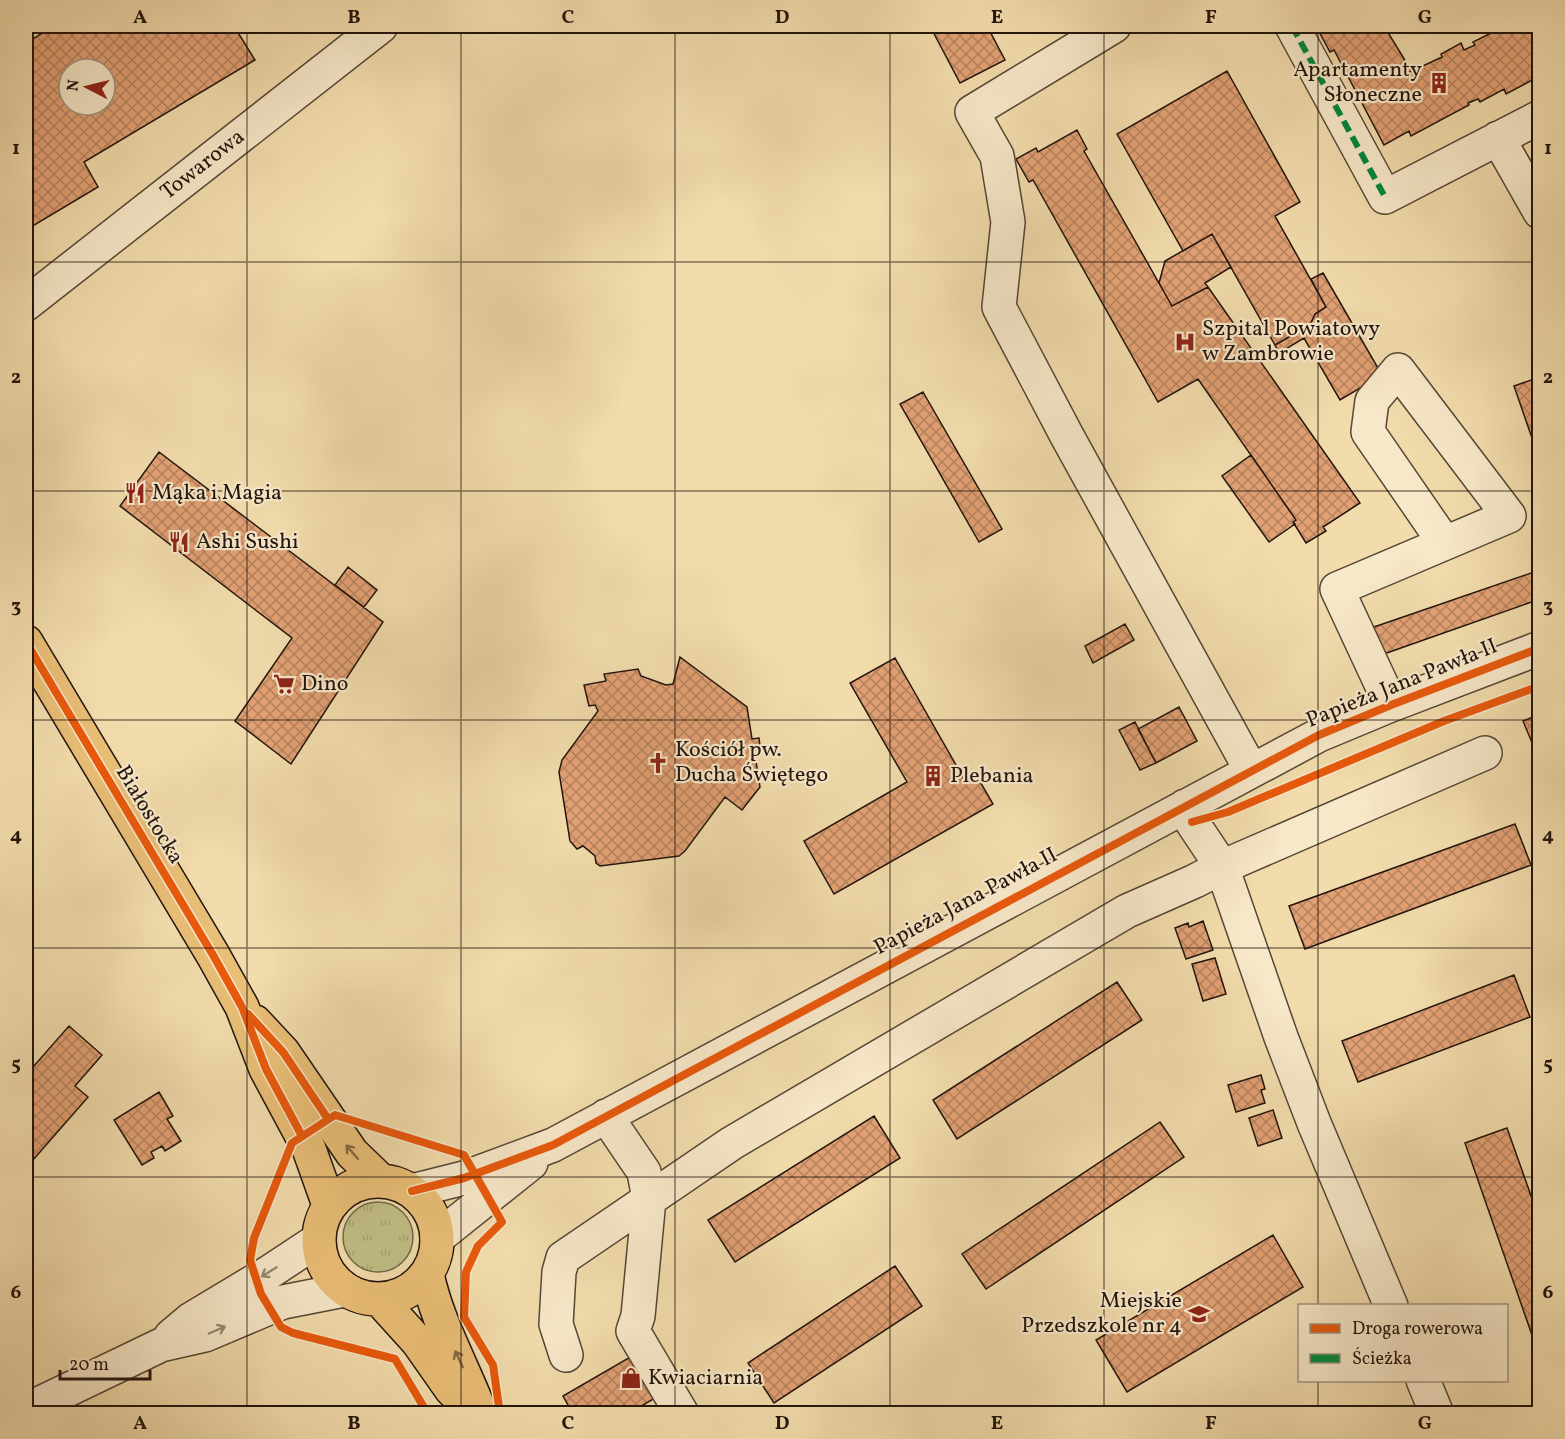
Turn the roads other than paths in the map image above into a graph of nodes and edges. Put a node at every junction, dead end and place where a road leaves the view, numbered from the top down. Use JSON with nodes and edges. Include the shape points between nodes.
{"nodes":[{"id":1,"x":381,"y":26,"type":"edge"},
{"id":2,"x":1114,"y":26,"type":"edge"},
{"id":3,"x":1292,"y":26,"type":"edge"},
{"id":4,"x":1539,"y":117,"type":"edge"},
{"id":5,"x":1498,"y":138,"type":"junction"},
{"id":6,"x":1539,"y":212,"type":"edge"},
{"id":7,"x":26,"y":304,"type":"edge"},
{"id":8,"x":1444,"y":542,"type":"junction"},
{"id":9,"x":26,"y":642,"type":"edge"},
{"id":10,"x":1539,"y":648,"type":"edge"},
{"id":11,"x":1390,"y":705,"type":"junction"},
{"id":12,"x":1485,"y":753,"type":"dead end"},
{"id":13,"x":1251,"y":770,"type":"junction"},
{"id":14,"x":1185,"y":806,"type":"junction"},
{"id":15,"x":1222,"y":867,"type":"junction"},
{"id":16,"x":242,"y":1007,"type":"junction"},
{"id":17,"x":606,"y":1116,"type":"junction"},
{"id":18,"x":553,"y":1145,"type":"junction"},
{"id":19,"x":380,"y":1180,"type":"junction"},
{"id":20,"x":412,"y":1191,"type":"junction"},
{"id":21,"x":649,"y":1198,"type":"junction"},
{"id":22,"x":329,"y":1206,"type":"junction"},
{"id":23,"x":437,"y":1238,"type":"junction"},
{"id":24,"x":318,"y":1240,"type":"junction"},
{"id":25,"x":427,"y":1274,"type":"junction"},
{"id":26,"x":344,"y":1290,"type":"junction"},
{"id":27,"x":380,"y":1300,"type":"junction"},
{"id":28,"x":1391,"y":1304,"type":"edge"},
{"id":29,"x":161,"y":1346,"type":"junction"},
{"id":30,"x":566,"y":1355,"type":"dead end"},
{"id":31,"x":1424,"y":1382,"type":"edge"},
{"id":32,"x":26,"y":1410,"type":"edge"},
{"id":33,"x":476,"y":1413,"type":"edge"},
{"id":34,"x":481,"y":1413,"type":"edge"},
{"id":35,"x":682,"y":1413,"type":"edge"},
{"id":36,"x":1437,"y":1413,"type":"edge"}],
"edges":[{"from":1,"to":7,"type":"street","name":"Towarowa"},
{"from":2,"to":13,"type":"street","via":[[972,112],[997,156],[1008,222],[999,307]]},
{"from":3,"to":5,"type":"street","via":[[1385,197]]},
{"from":4,"to":5,"type":"street"},
{"from":5,"to":6,"type":"street"},
{"from":8,"to":8,"type":"street","via":[[1509,516],[1398,370],[1372,401],[1368,432]]},
{"from":8,"to":11,"type":"street","via":[[1337,589]]},
{"from":9,"to":16,"type":"main road","name":"Białostocka"},
{"from":10,"to":11,"type":"street","name":"Papieża Jana Pawła II"},
{"from":11,"to":13,"type":"street","name":"Papieża Jana Pawła II"},
{"from":12,"to":15,"type":"street"},
{"from":13,"to":14,"type":"street","name":"Papieża Jana Pawła II"},
{"from":14,"to":15,"type":"street","via":[[1191,822]]},
{"from":14,"to":17,"type":"street","name":"Papieża Jana Pawła II"},
{"from":15,"to":21,"type":"street","via":[[1127,911],[732,1143]]},
{"from":15,"to":28,"type":"street","via":[[1281,1037]]},
{"from":19,"to":16,"type":"main road","name":"Białostocka","one_way":true,"via":[[352,1153],[283,1052]]},
{"from":16,"to":22,"type":"main road","name":"Białostocka","via":[[266,1069],[309,1149]]},
{"from":17,"to":18,"type":"street","name":"Papieża Jana Pawła II"},
{"from":17,"to":21,"type":"street","via":[[644,1172]]},
{"from":18,"to":20,"type":"street","name":"Papieża Jana Pawła II","via":[[464,1178]]},
{"from":18,"to":23,"type":"street","name":"Papieża Jana Pawła II"},
{"from":19,"to":20,"type":"main road"},
{"from":19,"to":22,"type":"main road","via":[[361,1183],[343,1192]]},
{"from":20,"to":23,"type":"main road","via":[[434,1220]]},
{"from":21,"to":30,"type":"street","via":[[563,1258],[556,1324]]},
{"from":21,"to":35,"type":"street","via":[[638,1316],[633,1331]]},
{"from":22,"to":24,"type":"main road"},
{"from":23,"to":25,"type":"main road"},
{"from":24,"to":26,"type":"main road","via":[[321,1259]]},
{"from":24,"to":29,"type":"street","one_way":true,"via":[[190,1320]]},
{"from":25,"to":27,"type":"main road","via":[[406,1292]]},
{"from":34,"to":25,"type":"main road","one_way":true,"via":[[431,1294]]},
{"from":26,"to":27,"type":"main road","via":[[361,1298]]},
{"from":29,"to":26,"type":"street","one_way":true,"via":[[205,1335],[283,1302]]},
{"from":27,"to":33,"type":"main road","via":[[418,1342],[451,1389]]},
{"from":29,"to":32,"type":"street"},
{"from":31,"to":36,"type":"street"}]}
